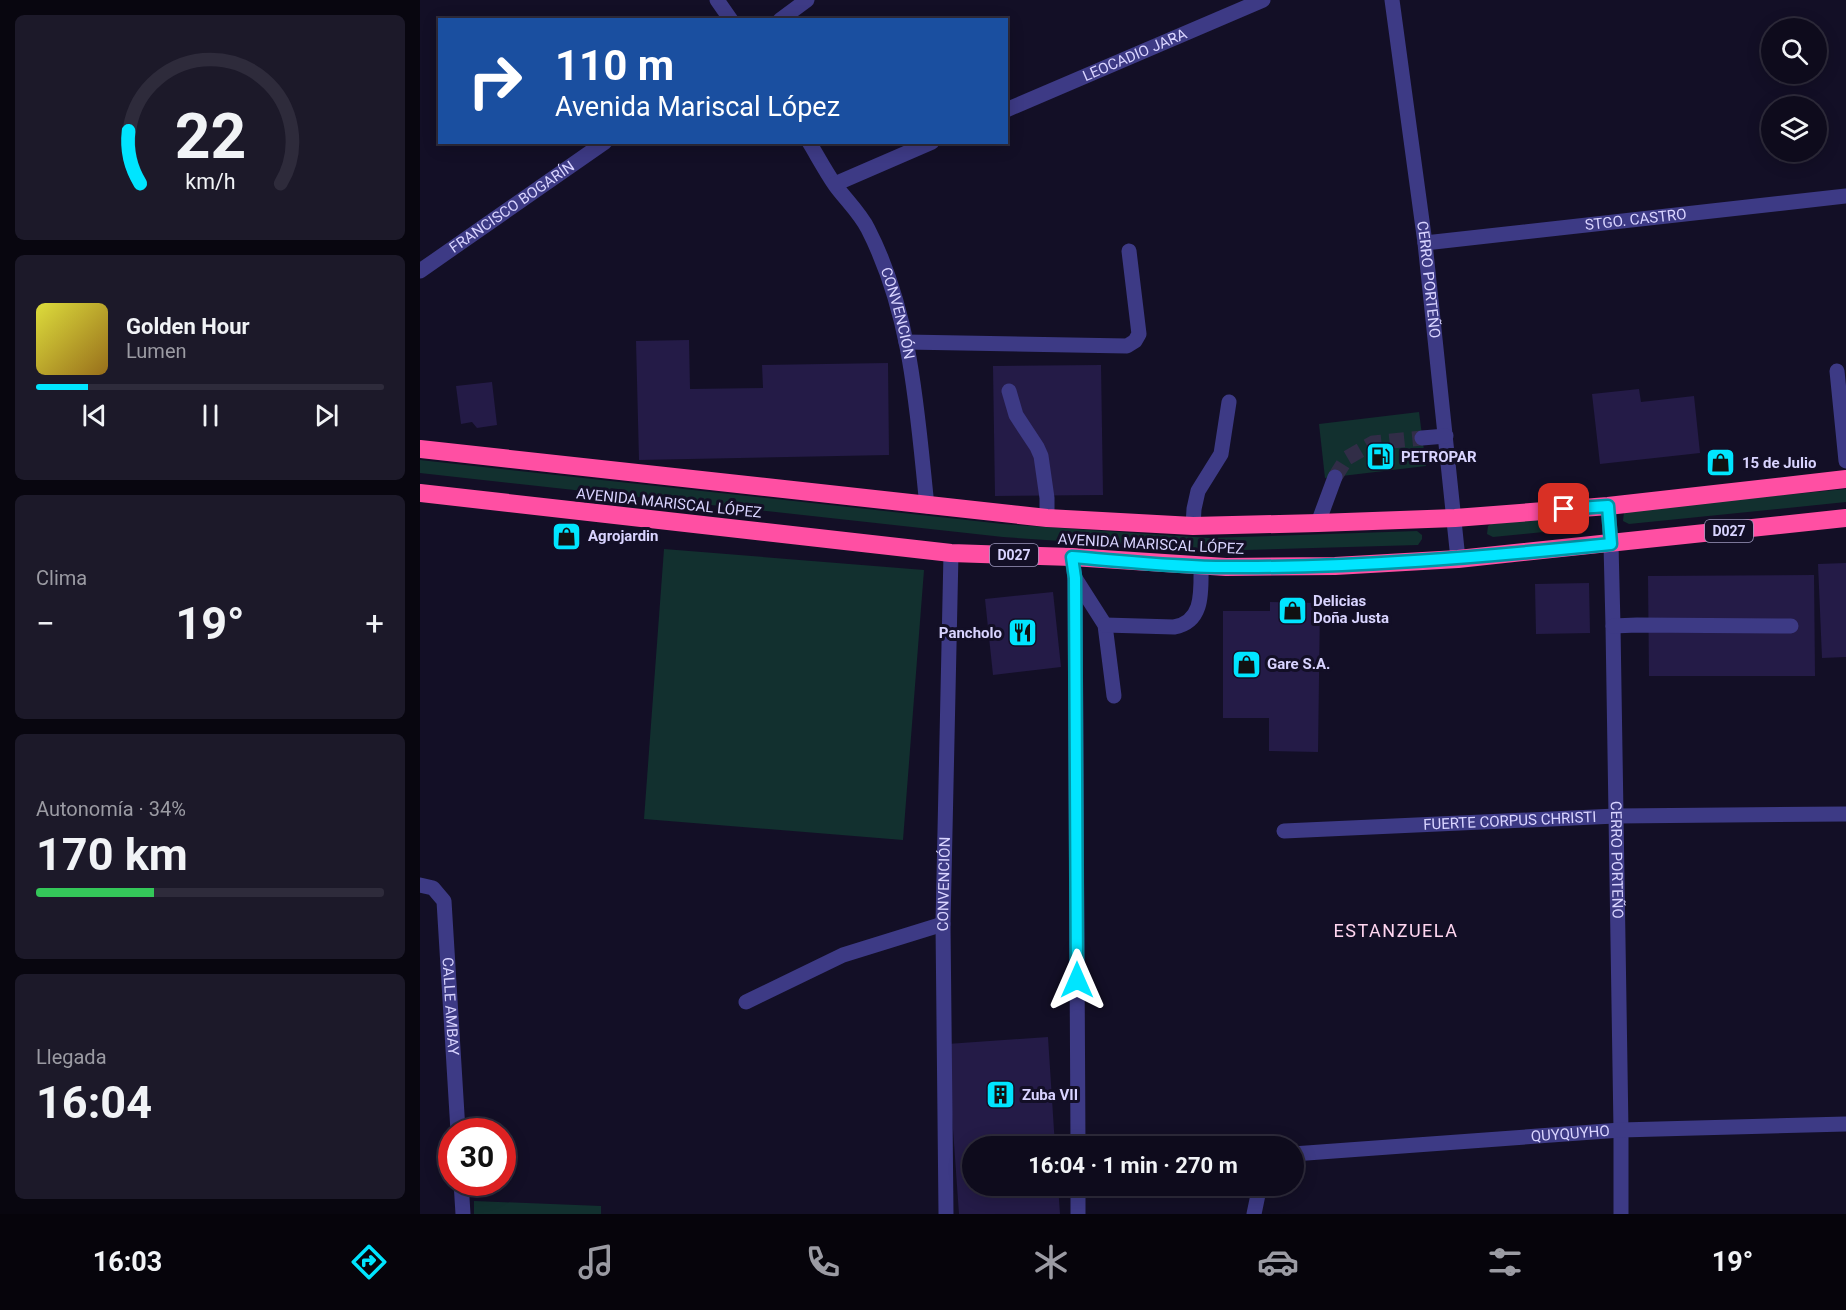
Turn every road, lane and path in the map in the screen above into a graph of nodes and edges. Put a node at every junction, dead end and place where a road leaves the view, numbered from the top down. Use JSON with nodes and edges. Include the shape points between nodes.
{"nodes":[{"id":1,"x":717,"y":0,"type":"edge"},
{"id":2,"x":807,"y":0,"type":"edge"},
{"id":3,"x":1263,"y":0,"type":"edge"},
{"id":4,"x":1392,"y":0,"type":"edge"},
{"id":5,"x":730,"y":18,"type":"edge"},
{"id":6,"x":783,"y":18,"type":"edge"},
{"id":7,"x":1008,"y":109,"type":"edge"},
{"id":8,"x":601,"y":144,"type":"edge"},
{"id":9,"x":810,"y":144,"type":"edge"},
{"id":10,"x":927,"y":144,"type":"edge"},
{"id":11,"x":835,"y":184,"type":"junction"},
{"id":12,"x":1846,"y":196,"type":"edge"},
{"id":13,"x":1425,"y":243,"type":"junction"},
{"id":14,"x":1129,"y":251,"type":"dead end"},
{"id":15,"x":420,"y":271,"type":"edge"},
{"id":16,"x":906,"y":342,"type":"junction"},
{"id":17,"x":1838,"y":371,"type":"dead end"},
{"id":18,"x":1009,"y":391,"type":"dead end"},
{"id":19,"x":1229,"y":402,"type":"dead end"},
{"id":20,"x":1446,"y":436,"type":"junction"},
{"id":21,"x":1422,"y":438,"type":"tunnel mouth"},
{"id":22,"x":420,"y":449,"type":"edge"},
{"id":23,"x":1846,"y":461,"type":"edge"},
{"id":24,"x":1335,"y":477,"type":"tunnel mouth"},
{"id":25,"x":1846,"y":479,"type":"edge"},
{"id":26,"x":420,"y":493,"type":"edge"},
{"id":27,"x":927,"y":506,"type":"junction"},
{"id":28,"x":1608,"y":506,"type":"junction"},
{"id":29,"x":1047,"y":518,"type":"junction"},
{"id":30,"x":1455,"y":518,"type":"junction"},
{"id":31,"x":1846,"y":519,"type":"edge"},
{"id":32,"x":1318,"y":524,"type":"junction"},
{"id":33,"x":1193,"y":526,"type":"junction"},
{"id":34,"x":1611,"y":544,"type":"junction"},
{"id":35,"x":951,"y":553,"type":"junction"},
{"id":36,"x":1072,"y":557,"type":"junction"},
{"id":37,"x":1458,"y":559,"type":"junction"},
{"id":38,"x":1201,"y":567,"type":"junction"},
{"id":39,"x":1075,"y":578,"type":"junction"},
{"id":40,"x":1105,"y":625,"type":"junction"},
{"id":41,"x":1613,"y":626,"type":"junction"},
{"id":42,"x":1791,"y":626,"type":"dead end"},
{"id":43,"x":1113,"y":696,"type":"dead end"},
{"id":44,"x":1846,"y":814,"type":"edge"},
{"id":45,"x":1616,"y":816,"type":"junction"},
{"id":46,"x":1284,"y":831,"type":"dead end"},
{"id":47,"x":426,"y":886,"type":"edge"},
{"id":48,"x":943,"y":924,"type":"junction"},
{"id":49,"x":746,"y":1002,"type":"dead end"},
{"id":50,"x":457,"y":1118,"type":"edge"},
{"id":51,"x":1846,"y":1124,"type":"edge"},
{"id":52,"x":1621,"y":1130,"type":"junction"},
{"id":53,"x":1078,"y":1136,"type":"edge"},
{"id":54,"x":1304,"y":1153,"type":"edge"},
{"id":55,"x":462,"y":1196,"type":"edge"},
{"id":56,"x":1078,"y":1196,"type":"edge"},
{"id":57,"x":1258,"y":1196,"type":"edge"},
{"id":58,"x":463,"y":1214,"type":"edge"},
{"id":59,"x":946,"y":1214,"type":"edge"},
{"id":60,"x":1078,"y":1214,"type":"edge"},
{"id":61,"x":1254,"y":1214,"type":"edge"},
{"id":62,"x":1621,"y":1214,"type":"edge"}],
"edges":[{"from":1,"to":5,"type":"street"},
{"from":2,"to":6,"type":"street"},
{"from":3,"to":7,"type":"street","name":"LEOCADIO JARA"},
{"from":4,"to":13,"type":"street","name":"CERRO PORTEÑO"},
{"from":8,"to":15,"type":"street","name":"FRANCISCO BOGARÍN"},
{"from":9,"to":11,"type":"street","name":"CONVENCIÓN"},
{"from":10,"to":11,"type":"street"},
{"from":11,"to":16,"type":"street","name":"CONVENCIÓN","via":[[867,227],[886,271]]},
{"from":12,"to":13,"type":"street","name":"STGO. CASTRO"},
{"from":13,"to":20,"type":"street","name":"CERRO PORTEÑO"},
{"from":14,"to":16,"type":"street","via":[[1139,334],[1127,345]]},
{"from":16,"to":27,"type":"street","name":"CONVENCIÓN"},
{"from":17,"to":23,"type":"street"},
{"from":18,"to":29,"type":"street","via":[[1016,415],[1041,456]]},
{"from":19,"to":33,"type":"street","via":[[1221,454],[1198,491]]},
{"from":20,"to":21,"type":"street"},
{"from":20,"to":30,"type":"street","name":"CERRO PORTEÑO"},
{"from":22,"to":27,"type":"highway","name":"AVENIDA MARISCAL LÓPEZ"},
{"from":24,"to":32,"type":"street"},
{"from":25,"to":28,"type":"highway","name":"AVENIDA MARISCAL LÓPEZ"},
{"from":26,"to":35,"type":"highway","name":"AVENIDA MARISCAL LÓPEZ","number":"D027"},
{"from":27,"to":29,"type":"highway","name":"AVENIDA MARISCAL LÓPEZ"},
{"from":28,"to":30,"type":"highway","name":"AVENIDA MARISCAL LÓPEZ"},
{"from":28,"to":34,"type":"street","name":"CERRO PORTEÑO"},
{"from":29,"to":33,"type":"highway","name":"AVENIDA MARISCAL LÓPEZ"},
{"from":30,"to":32,"type":"highway","name":"AVENIDA MARISCAL LÓPEZ"},
{"from":30,"to":37,"type":"street","name":"CERRO PORTEÑO"},
{"from":31,"to":34,"type":"highway","name":"AVENIDA MARISCAL LÓPEZ","number":"D027"},
{"from":32,"to":33,"type":"highway","name":"AVENIDA MARISCAL LÓPEZ"},
{"from":34,"to":37,"type":"highway","name":"AVENIDA MARISCAL LÓPEZ","number":"D027"},
{"from":34,"to":41,"type":"street","name":"CERRO PORTEÑO"},
{"from":35,"to":36,"type":"highway","name":"AVENIDA MARISCAL LÓPEZ","number":"D027"},
{"from":35,"to":48,"type":"street","name":"CONVENCIÓN"},
{"from":36,"to":38,"type":"highway","name":"AVENIDA MARISCAL LÓPEZ","number":"D027"},
{"from":36,"to":39,"type":"street"},
{"from":37,"to":38,"type":"highway","name":"AVENIDA MARISCAL LÓPEZ","number":"D027","via":[[1335,566]]},
{"from":38,"to":40,"type":"street","via":[[1197,608],[1184,626]]},
{"from":39,"to":40,"type":"street"},
{"from":39,"to":53,"type":"street"},
{"from":40,"to":43,"type":"street"},
{"from":41,"to":42,"type":"street"},
{"from":41,"to":45,"type":"street","name":"CERRO PORTEÑO"},
{"from":44,"to":45,"type":"street","name":"FUERTE CORPUS CHRISTI"},
{"from":45,"to":46,"type":"street","name":"FUERTE CORPUS CHRISTI"},
{"from":45,"to":52,"type":"street","name":"CERRO PORTEÑO"},
{"from":47,"to":50,"type":"street","name":"CALLE AMBAY","via":[[444,902]]},
{"from":48,"to":49,"type":"street","via":[[843,955]]},
{"from":48,"to":59,"type":"street","name":"CONVENCIÓN"},
{"from":51,"to":52,"type":"street","name":"QUYQUYHO"},
{"from":52,"to":54,"type":"street","name":"QUYQUYHO"},
{"from":52,"to":62,"type":"street","name":"CERRO PORTEÑO"},
{"from":55,"to":58,"type":"street"},
{"from":56,"to":60,"type":"street"},
{"from":57,"to":61,"type":"street"}]}
